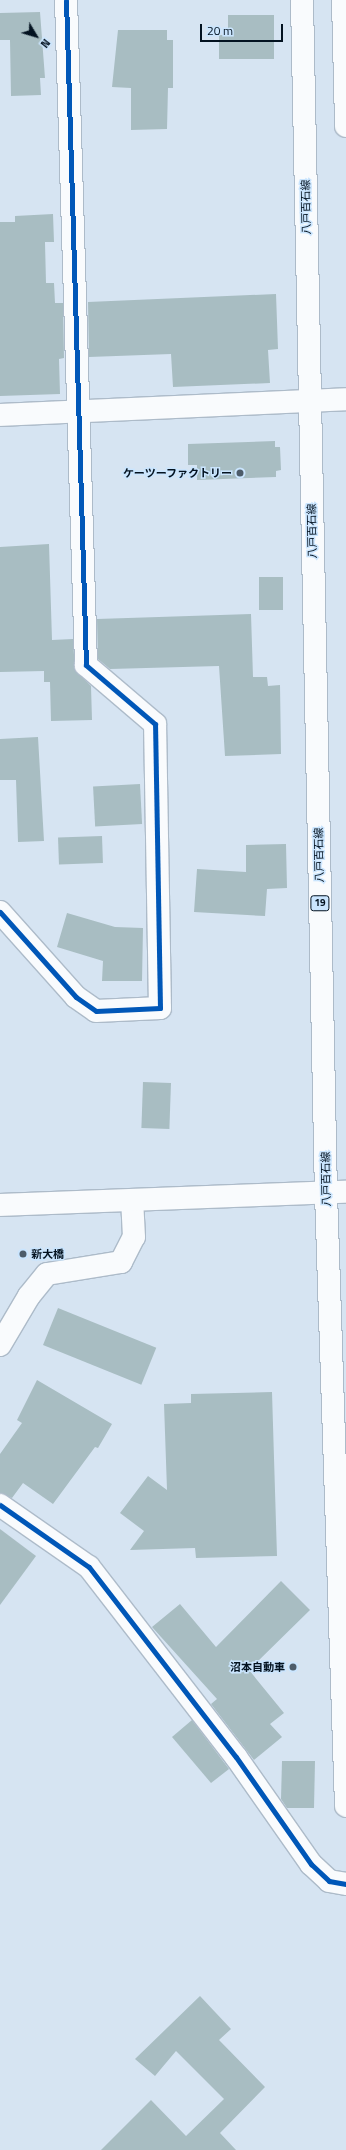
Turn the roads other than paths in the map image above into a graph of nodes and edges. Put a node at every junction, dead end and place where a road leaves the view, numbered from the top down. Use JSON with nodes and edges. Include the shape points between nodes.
{"nodes":[{"id":1,"x":66,"y":0,"type":"edge"},
{"id":2,"x":302,"y":0,"type":"edge"},
{"id":3,"x":343,"y":0,"type":"edge"},
{"id":4,"x":346,"y":126,"type":"edge"},
{"id":5,"x":346,"y":399,"type":"edge"},
{"id":6,"x":310,"y":403,"type":"junction"},
{"id":7,"x":76,"y":411,"type":"junction"},
{"id":8,"x":0,"y":414,"type":"edge"},
{"id":9,"x":0,"y":912,"type":"edge"},
{"id":10,"x":336,"y":1193,"type":"edge"},
{"id":11,"x":132,"y":1202,"type":"junction"},
{"id":12,"x":0,"y":1205,"type":"edge"},
{"id":13,"x":0,"y":1345,"type":"edge"},
{"id":14,"x":0,"y":1505,"type":"edge"},
{"id":15,"x":346,"y":1806,"type":"edge"},
{"id":16,"x":346,"y":1884,"type":"edge"}],
"edges":[{"from":1,"to":7,"type":"street"},
{"from":2,"to":6,"type":"street","name":"八戸百石線","number":"19"},
{"from":3,"to":4,"type":"street"},
{"from":5,"to":6,"type":"street"},
{"from":6,"to":7,"type":"street"},
{"from":6,"to":10,"type":"street","name":"八戸百石線","number":"19"},
{"from":7,"to":8,"type":"street"},
{"from":7,"to":9,"type":"street","via":[[86,665],[155,724],[160,1008],[96,1011],[76,997]]},
{"from":10,"to":11,"type":"street"},
{"from":10,"to":15,"type":"street","name":"八戸百石線","number":"19"},
{"from":11,"to":12,"type":"street"},
{"from":11,"to":13,"type":"street","via":[[134,1237],[121,1262],[47,1274],[29,1296]]},
{"from":14,"to":16,"type":"street","via":[[89,1567],[236,1757],[310,1864],[329,1882]]}]}
